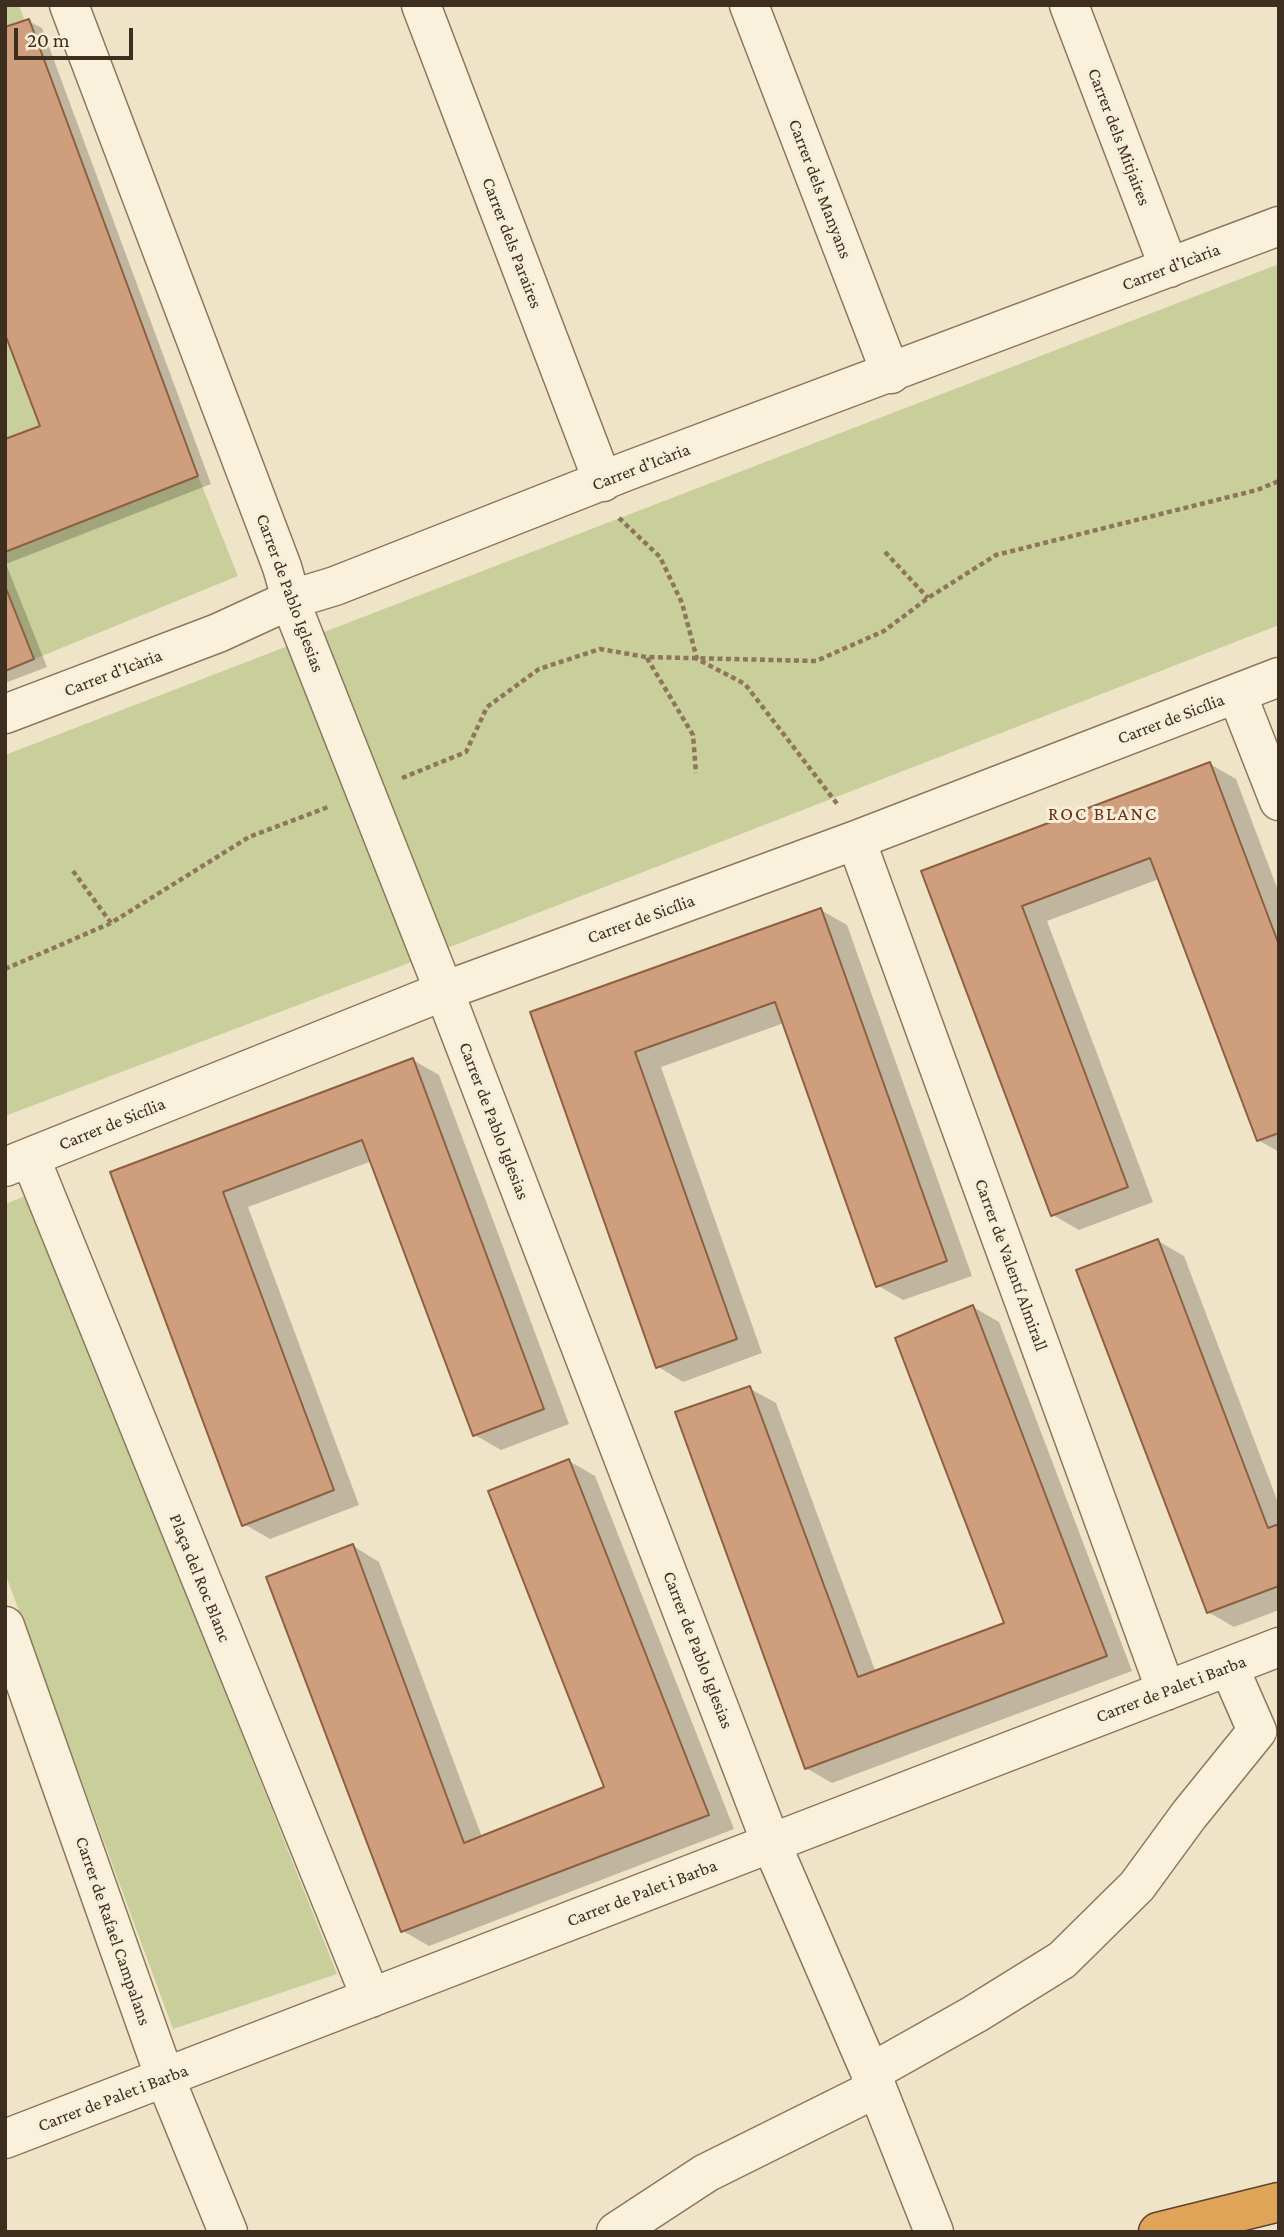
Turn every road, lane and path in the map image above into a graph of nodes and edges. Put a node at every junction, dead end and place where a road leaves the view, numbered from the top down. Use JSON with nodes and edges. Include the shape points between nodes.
{"nodes":[{"id":1,"x":69,"y":5,"type":"edge"},
{"id":2,"x":421,"y":5,"type":"edge"},
{"id":3,"x":750,"y":5,"type":"edge"},
{"id":4,"x":1069,"y":5,"type":"edge"},
{"id":5,"x":1279,"y":226,"type":"edge"},
{"id":6,"x":1168,"y":268,"type":"junction"},
{"id":7,"x":891,"y":373,"type":"junction"},
{"id":8,"x":603,"y":481,"type":"junction"},
{"id":9,"x":1279,"y":481,"type":"edge"},
{"id":10,"x":885,"y":552,"type":"dead end"},
{"id":11,"x":928,"y":598,"type":"junction"},
{"id":12,"x":292,"y":599,"type":"junction"},
{"id":13,"x":646,"y":657,"type":"junction"},
{"id":14,"x":697,"y":659,"type":"junction"},
{"id":15,"x":1279,"y":677,"type":"edge"},
{"id":16,"x":1237,"y":694,"type":"junction"},
{"id":17,"x":5,"y":714,"type":"edge"},
{"id":18,"x":696,"y":773,"type":"dead end"},
{"id":19,"x":366,"y":792,"type":"junction"},
{"id":20,"x":1279,"y":802,"type":"edge"},
{"id":21,"x":856,"y":840,"type":"junction"},
{"id":22,"x":73,"y":871,"type":"dead end"},
{"id":23,"x":111,"y":923,"type":"junction"},
{"id":24,"x":5,"y":970,"type":"edge"},
{"id":25,"x":444,"y":991,"type":"junction"},
{"id":26,"x":18,"y":1162,"type":"edge"},
{"id":27,"x":8,"y":1642,"type":"edge"},
{"id":28,"x":1279,"y":1647,"type":"edge"},
{"id":29,"x":1229,"y":1667,"type":"junction"},
{"id":30,"x":1166,"y":1691,"type":"junction"},
{"id":31,"x":771,"y":1843,"type":"junction"},
{"id":32,"x":371,"y":1998,"type":"junction"},
{"id":33,"x":165,"y":2078,"type":"junction"},
{"id":34,"x":873,"y":2080,"type":"junction"},
{"id":35,"x":5,"y":2139,"type":"edge"},
{"id":36,"x":1279,"y":2202,"type":"edge"},
{"id":37,"x":228,"y":2232,"type":"edge"},
{"id":38,"x":617,"y":2232,"type":"edge"},
{"id":39,"x":934,"y":2232,"type":"edge"},
{"id":40,"x":1158,"y":2232,"type":"edge"}],
"edges":[{"from":1,"to":12,"type":"street","name":"Carrer de Pablo Iglesias"},
{"from":2,"to":8,"type":"street","name":"Carrer dels Paraires"},
{"from":3,"to":7,"type":"street","name":"Carrer dels Manyans"},
{"from":4,"to":6,"type":"street","name":"Carrer dels Mitjaires"},
{"from":5,"to":6,"type":"street","name":"Carrer d'Icària"},
{"from":6,"to":7,"type":"street","name":"Carrer d'Icària"},
{"from":7,"to":8,"type":"street","name":"Carrer d'Icària"},
{"from":8,"to":12,"type":"street","name":"Carrer d'Icària"},
{"from":8,"to":14,"type":"path","via":[[620,519],[660,557],[682,603]]},
{"from":9,"to":11,"type":"path","via":[[996,555]]},
{"from":10,"to":11,"type":"path"},
{"from":11,"to":14,"type":"path","via":[[884,631],[816,661]]},
{"from":12,"to":17,"type":"street","name":"Carrer d'Icària","via":[[218,633]]},
{"from":12,"to":19,"type":"street","name":"Carrer de Pablo Iglesias"},
{"from":13,"to":14,"type":"path"},
{"from":13,"to":18,"type":"path","via":[[693,735]]},
{"from":13,"to":19,"type":"path","via":[[600,649],[539,669],[487,707],[466,752]]},
{"from":14,"to":21,"type":"path","via":[[745,684],[835,797]]},
{"from":15,"to":16,"type":"street","name":"Carrer de Sicília"},
{"from":16,"to":20,"type":"street"},
{"from":16,"to":21,"type":"street","name":"Carrer de Sicília"},
{"from":19,"to":23,"type":"path","via":[[249,837]]},
{"from":19,"to":25,"type":"street","name":"Carrer de Pablo Iglesias"},
{"from":21,"to":25,"type":"street","name":"Carrer de Sicília"},
{"from":21,"to":30,"type":"street","name":"Carrer de Valentí Almirall"},
{"from":22,"to":23,"type":"path"},
{"from":23,"to":24,"type":"path"},
{"from":25,"to":26,"type":"street","name":"Carrer de Sicília"},
{"from":25,"to":31,"type":"street","name":"Carrer de Pablo Iglesias"},
{"from":26,"to":32,"type":"street","name":"Plaça del Roc Blanc"},
{"from":27,"to":33,"type":"street","name":"Carrer de Rafael Campalans"},
{"from":28,"to":29,"type":"street","name":"Carrer de Palet i Barba"},
{"from":29,"to":30,"type":"street","name":"Carrer de Palet i Barba"},
{"from":29,"to":34,"type":"street","via":[[1257,1731],[1137,1886],[1062,1960]]},
{"from":30,"to":31,"type":"street","name":"Carrer de Palet i Barba"},
{"from":31,"to":32,"type":"street","name":"Carrer de Palet i Barba"},
{"from":31,"to":34,"type":"street","name":"Carrer de Pablo Iglesias"},
{"from":32,"to":33,"type":"street","name":"Carrer de Palet i Barba"},
{"from":33,"to":35,"type":"street","name":"Carrer de Palet i Barba"},
{"from":33,"to":37,"type":"street","name":"Carrer de Rafael Campalans"},
{"from":34,"to":38,"type":"street","via":[[706,2173]]},
{"from":34,"to":39,"type":"street","name":"Carrer de Pablo Iglesias"},
{"from":36,"to":40,"type":"highway"}]}
